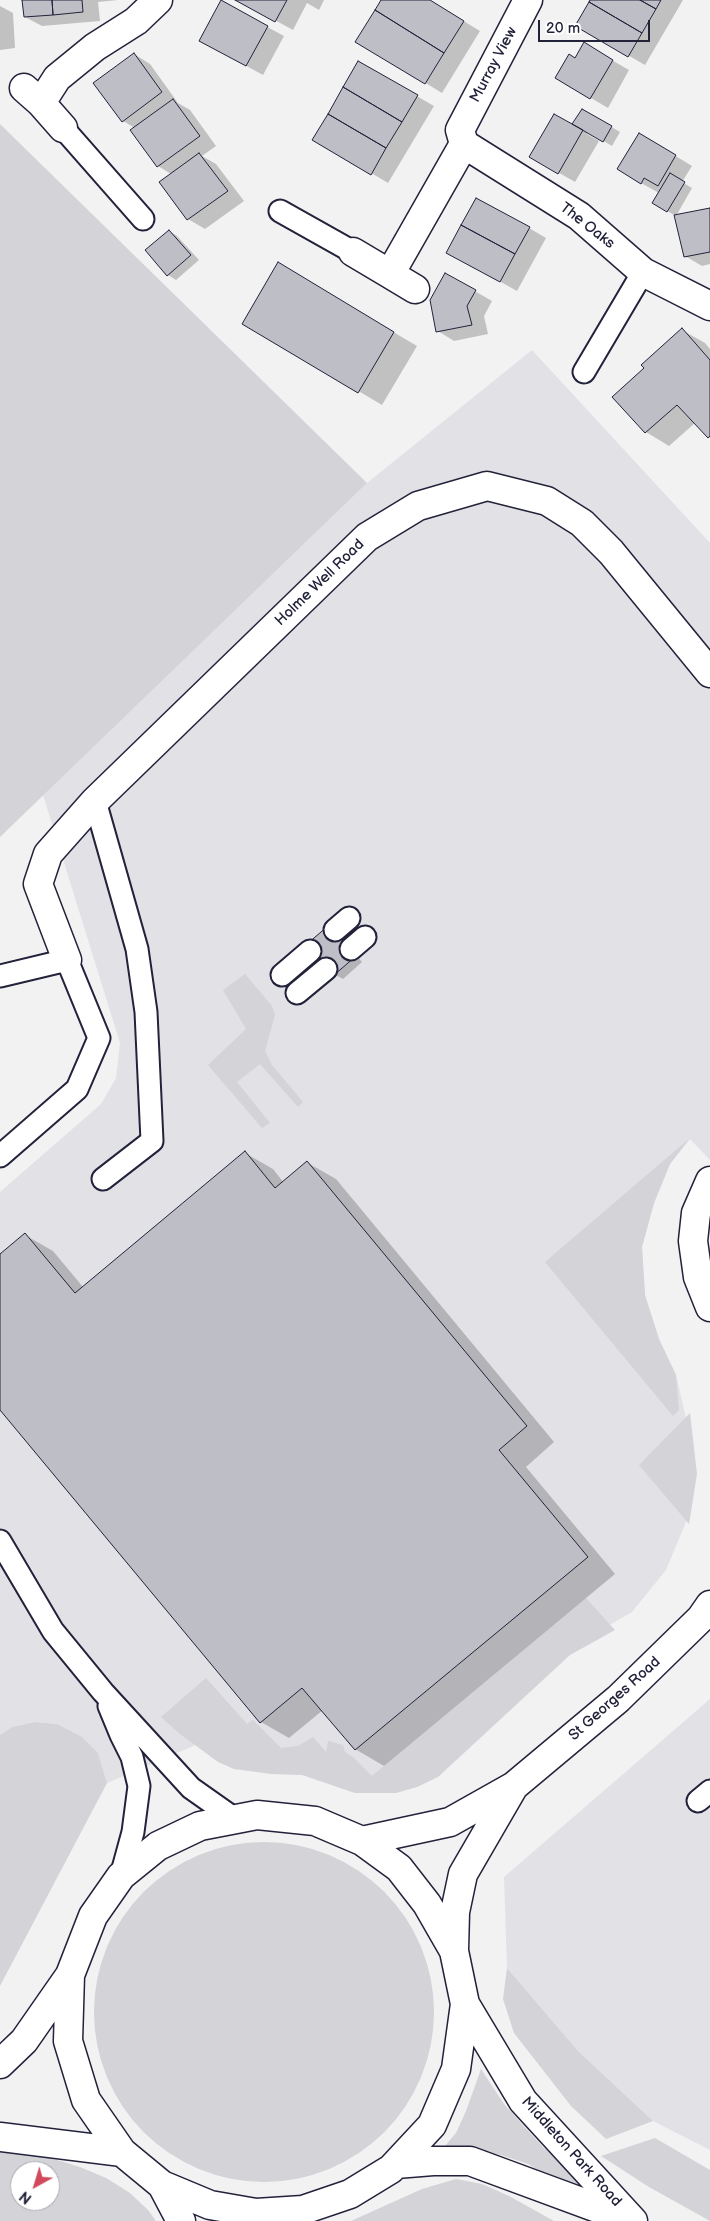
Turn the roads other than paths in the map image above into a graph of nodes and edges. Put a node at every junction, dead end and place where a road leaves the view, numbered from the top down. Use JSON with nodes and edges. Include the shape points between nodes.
{"nodes":[{"id":1,"x":158,"y":0,"type":"edge"},
{"id":2,"x":528,"y":0,"type":"edge"},
{"id":3,"x":63,"y":128,"type":"joint"},
{"id":4,"x":462,"y":137,"type":"junction"},
{"id":5,"x":280,"y":211,"type":"dead end"},
{"id":6,"x":143,"y":219,"type":"dead end"},
{"id":7,"x":353,"y":252,"type":"joint"},
{"id":8,"x":643,"y":272,"type":"junction"},
{"id":9,"x":390,"y":274,"type":"junction"},
{"id":10,"x":415,"y":289,"type":"dead end"},
{"id":11,"x":710,"y":306,"type":"edge"},
{"id":12,"x":584,"y":372,"type":"dead end"},
{"id":13,"x":710,"y":673,"type":"edge"},
{"id":14,"x":95,"y":802,"type":"junction"},
{"id":15,"x":310,"y":951,"type":"dead end"},
{"id":16,"x":67,"y":960,"type":"junction"},
{"id":17,"x":326,"y":969,"type":"dead end"},
{"id":18,"x":282,"y":975,"type":"dead end"},
{"id":19,"x":0,"y":976,"type":"edge"},
{"id":20,"x":297,"y":993,"type":"dead end"},
{"id":21,"x":9,"y":1140,"type":"edge"},
{"id":22,"x":0,"y":1156,"type":"edge"},
{"id":23,"x":103,"y":1179,"type":"dead end"},
{"id":24,"x":710,"y":1181,"type":"edge"},
{"id":25,"x":710,"y":1307,"type":"edge"},
{"id":26,"x":0,"y":1541,"type":"edge"},
{"id":27,"x":710,"y":1605,"type":"edge"},
{"id":28,"x":103,"y":1692,"type":"junction"},
{"id":29,"x":514,"y":1786,"type":"junction"},
{"id":30,"x":235,"y":1819,"type":"junction"},
{"id":31,"x":362,"y":1841,"type":"junction"},
{"id":32,"x":121,"y":1876,"type":"junction"},
{"id":33,"x":454,"y":1951,"type":"junction"},
{"id":34,"x":70,"y":1975,"type":"junction"},
{"id":35,"x":465,"y":2004,"type":"junction"},
{"id":36,"x":0,"y":2064,"type":"edge"},
{"id":37,"x":0,"y":2137,"type":"edge"},
{"id":38,"x":122,"y":2152,"type":"junction"},
{"id":39,"x":396,"y":2164,"type":"junction"},
{"id":40,"x":162,"y":2185,"type":"junction"},
{"id":41,"x":296,"y":2216,"type":"edge"},
{"id":42,"x":181,"y":2221,"type":"edge"}],
"edges":[{"from":1,"to":3,"type":"street","via":[[136,21],[95,47],[32,96]]},
{"from":2,"to":4,"type":"street","name":"Murray View"},
{"from":3,"to":6,"type":"lane"},
{"from":4,"to":8,"type":"street","name":"The Oaks","via":[[579,216]]},
{"from":4,"to":9,"type":"street"},
{"from":5,"to":7,"type":"lane"},
{"from":7,"to":9,"type":"street"},
{"from":8,"to":11,"type":"street","name":"The Oaks"},
{"from":8,"to":12,"type":"lane"},
{"from":9,"to":10,"type":"street"},
{"from":13,"to":14,"type":"street","name":"Holme Well Road","via":[[611,552],[582,523],[547,501],[487,486],[418,506],[366,537]]},
{"from":14,"to":16,"type":"street","name":"Holme Well Road","via":[[48,854],[38,884]]},
{"from":14,"to":23,"type":"lane","via":[[137,949],[146,1012],[152,1141]]},
{"from":15,"to":18,"type":"lane"},
{"from":16,"to":19,"type":"lane"},
{"from":16,"to":21,"type":"lane","via":[[99,1038],[77,1089]]},
{"from":17,"to":20,"type":"lane"},
{"from":21,"to":22,"type":"lane"},
{"from":24,"to":25,"type":"street","via":[[696,1213],[693,1241],[698,1277]]},
{"from":26,"to":28,"type":"lane","via":[[53,1631]]},
{"from":27,"to":29,"type":"street","name":"St Georges Road","via":[[701,1618],[618,1698]]},
{"from":28,"to":30,"type":"lane","via":[[192,1788]]},
{"from":28,"to":32,"type":"lane","via":[[132,1757],[139,1786],[133,1832]]},
{"from":29,"to":31,"type":"street","name":"St Georges Road","via":[[450,1822]]},
{"from":29,"to":33,"type":"street","name":"St Georges Road","via":[[463,1874],[456,1912]]},
{"from":30,"to":31,"type":"street","name":"Middleton Park Road","via":[[257,1815],[315,1821]]},
{"from":30,"to":32,"type":"street","name":"Middleton Park Road","via":[[200,1826],[158,1846]]},
{"from":31,"to":33,"type":"street","name":"Middleton Park Road","via":[[399,1868],[428,1904]]},
{"from":32,"to":34,"type":"street","name":"Middleton Park Road","via":[[93,1916]]},
{"from":33,"to":35,"type":"street","name":"Middleton Park Road"},
{"from":34,"to":36,"type":"street","name":"Middleton Park Road","via":[[24,2042]]},
{"from":34,"to":38,"type":"street","name":"Middleton Park Road","via":[[68,2041],[86,2100]]},
{"from":35,"to":39,"type":"street","name":"Middleton Park Road","via":[[456,2068],[432,2124]]},
{"from":35,"to":39,"type":"street","name":"Middleton Park Road","via":[[523,2101],[633,2221],[470,2161]]},
{"from":37,"to":38,"type":"street"},
{"from":38,"to":40,"type":"street","name":"Middleton Park Road"},
{"from":39,"to":41,"type":"street","name":"Middleton Park Road","via":[[350,2194]]},
{"from":40,"to":41,"type":"street","name":"Middleton Park Road","via":[[210,2205]]},
{"from":40,"to":42,"type":"street"}]}
